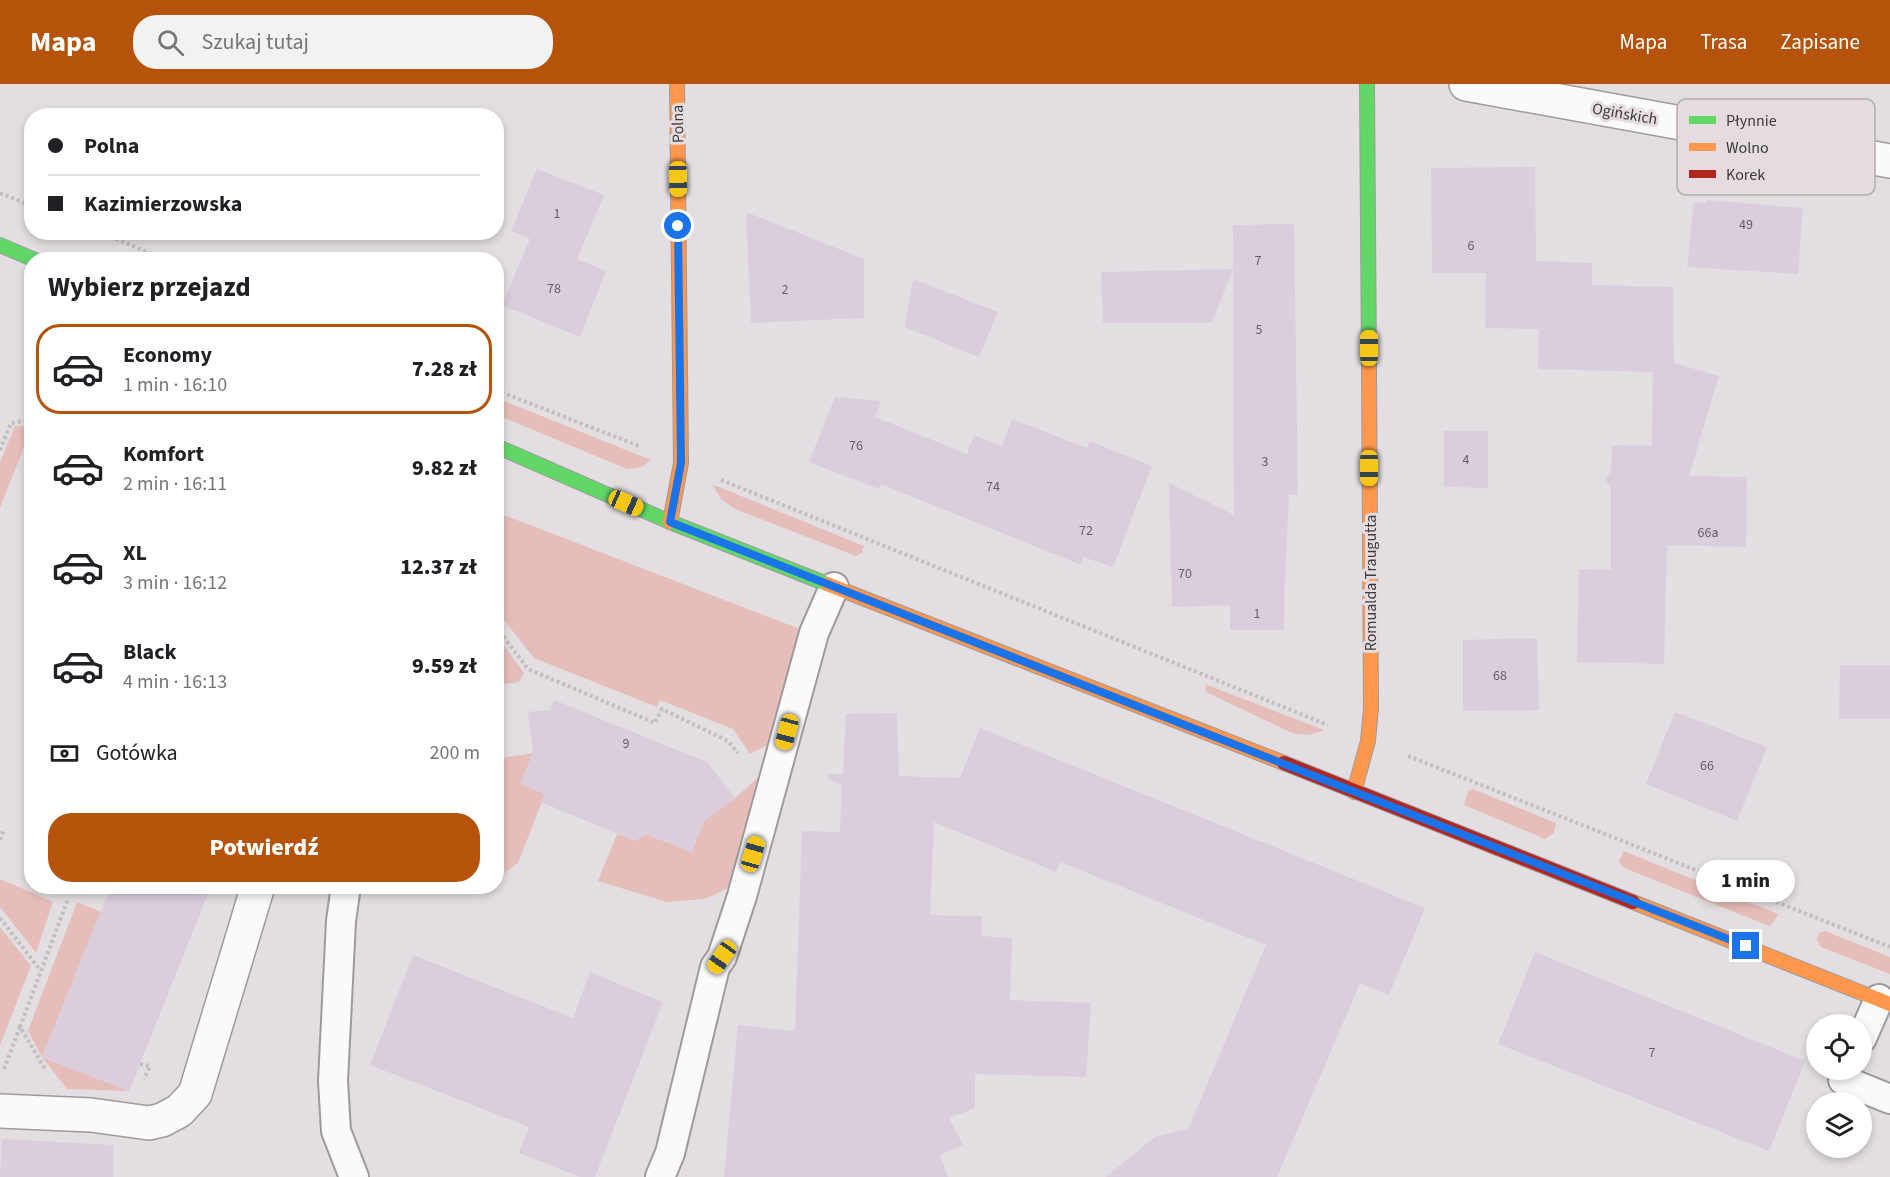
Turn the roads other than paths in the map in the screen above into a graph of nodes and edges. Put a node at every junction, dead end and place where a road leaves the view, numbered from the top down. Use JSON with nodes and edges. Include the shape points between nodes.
{"nodes":[{"id":1,"x":677,"y":84,"type":"edge"},
{"id":2,"x":1367,"y":84,"type":"edge"},
{"id":3,"x":1466,"y":84,"type":"edge"},
{"id":4,"x":1677,"y":122,"type":"edge"},
{"id":5,"x":1875,"y":158,"type":"edge"},
{"id":6,"x":1890,"y":161,"type":"edge"},
{"id":7,"x":0,"y":245,"type":"edge"},
{"id":8,"x":24,"y":255,"type":"edge"},
{"id":9,"x":504,"y":449,"type":"edge"},
{"id":10,"x":670,"y":522,"type":"junction"},
{"id":11,"x":834,"y":587,"type":"junction"},
{"id":12,"x":1354,"y":792,"type":"junction"},
{"id":13,"x":256,"y":894,"type":"edge"},
{"id":14,"x":345,"y":894,"type":"edge"},
{"id":15,"x":1884,"y":1001,"type":"edge"},
{"id":16,"x":1872,"y":1021,"type":"edge"},
{"id":17,"x":1843,"y":1080,"type":"edge"},
{"id":18,"x":1890,"y":1099,"type":"edge"},
{"id":19,"x":0,"y":1111,"type":"edge"},
{"id":20,"x":354,"y":1177,"type":"edge"},
{"id":21,"x":660,"y":1177,"type":"edge"}],
"edges":[{"from":1,"to":10,"type":"main road","name":"Polna","via":[[681,463]]},
{"from":2,"to":12,"type":"main road","name":"Romualda Traugutta","via":[[1371,696],[1368,741]]},
{"from":3,"to":4,"type":"street","name":"Ogińskich"},
{"from":5,"to":6,"type":"street","name":"Ogińskich"},
{"from":7,"to":8,"type":"main road"},
{"from":9,"to":10,"type":"main road"},
{"from":10,"to":11,"type":"main road"},
{"from":11,"to":12,"type":"main road"},
{"from":11,"to":21,"type":"lane","via":[[814,633],[742,896],[715,968],[670,1153]]},
{"from":12,"to":15,"type":"main road"},
{"from":13,"to":19,"type":"street","via":[[195,1094],[179,1110],[149,1123],[91,1115]]},
{"from":14,"to":20,"type":"lane","via":[[333,1081],[336,1131]]},
{"from":15,"to":16,"type":"lane"},
{"from":17,"to":18,"type":"lane"}]}
